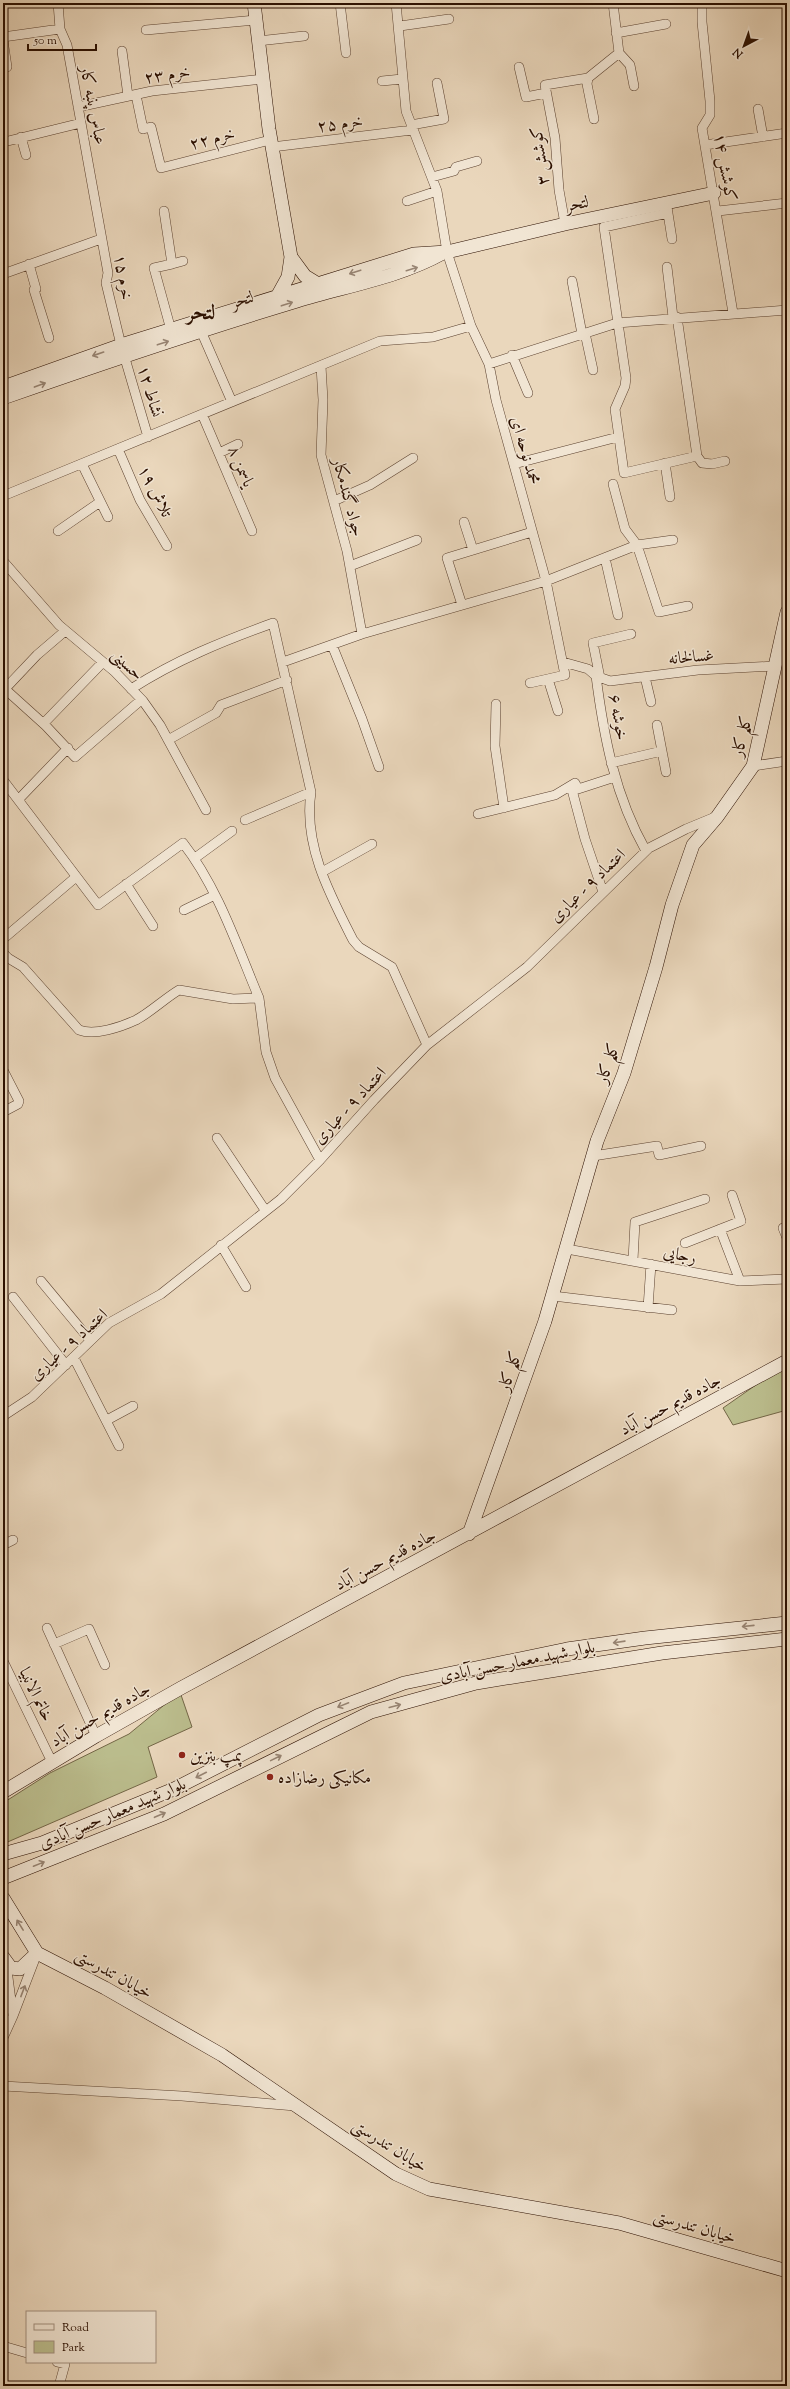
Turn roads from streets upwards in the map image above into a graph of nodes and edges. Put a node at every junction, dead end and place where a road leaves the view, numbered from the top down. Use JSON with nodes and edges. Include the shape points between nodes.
{"nodes":[{"id":1,"x":58,"y":3,"type":"edge"},
{"id":2,"x":254,"y":3,"type":"edge"},
{"id":3,"x":340,"y":3,"type":"edge"},
{"id":4,"x":396,"y":3,"type":"edge"},
{"id":5,"x":613,"y":3,"type":"edge"},
{"id":6,"x":702,"y":3,"type":"edge"},
{"id":7,"x":449,"y":19,"type":"dead end"},
{"id":8,"x":256,"y":20,"type":"junction"},
{"id":9,"x":666,"y":24,"type":"dead end"},
{"id":10,"x":400,"y":26,"type":"junction"},
{"id":11,"x":60,"y":29,"type":"junction"},
{"id":12,"x":146,"y":30,"type":"dead end"},
{"id":13,"x":616,"y":33,"type":"junction"},
{"id":14,"x":304,"y":36,"type":"dead end"},
{"id":15,"x":3,"y":39,"type":"edge"},
{"id":16,"x":258,"y":41,"type":"junction"},
{"id":17,"x":122,"y":51,"type":"dead end"},
{"id":18,"x":346,"y":53,"type":"dead end"},
{"id":19,"x":618,"y":53,"type":"junction"},
{"id":20,"x":519,"y":67,"type":"dead end"},
{"id":21,"x":3,"y":68,"type":"edge"},
{"id":22,"x":402,"y":78,"type":"junction"},
{"id":23,"x":588,"y":78,"type":"junction"},
{"id":24,"x":263,"y":79,"type":"junction"},
{"id":25,"x":382,"y":81,"type":"dead end"},
{"id":26,"x":437,"y":83,"type":"dead end"},
{"id":27,"x":634,"y":86,"type":"dead end"},
{"id":28,"x":545,"y":89,"type":"junction"},
{"id":29,"x":132,"y":96,"type":"junction"},
{"id":30,"x":78,"y":107,"type":"junction"},
{"id":31,"x":758,"y":109,"type":"dead end"},
{"id":32,"x":594,"y":119,"type":"dead end"},
{"id":33,"x":81,"y":123,"type":"junction"},
{"id":34,"x":411,"y":128,"type":"junction"},
{"id":35,"x":787,"y":133,"type":"edge"},
{"id":36,"x":21,"y":137,"type":"junction"},
{"id":37,"x":763,"y":137,"type":"junction"},
{"id":38,"x":4,"y":142,"type":"edge"},
{"id":39,"x":271,"y":144,"type":"junction"},
{"id":40,"x":705,"y":145,"type":"junction"},
{"id":41,"x":26,"y":155,"type":"dead end"},
{"id":42,"x":477,"y":162,"type":"dead end"},
{"id":43,"x":432,"y":177,"type":"junction"},
{"id":44,"x":437,"y":191,"type":"junction"},
{"id":45,"x":714,"y":193,"type":"junction"},
{"id":46,"x":407,"y":201,"type":"dead end"},
{"id":47,"x":787,"y":203,"type":"edge"},
{"id":48,"x":667,"y":208,"type":"junction"},
{"id":49,"x":164,"y":210,"type":"dead end"},
{"id":50,"x":718,"y":211,"type":"junction"},
{"id":51,"x":97,"y":213,"type":"joint"},
{"id":52,"x":565,"y":224,"type":"junction"},
{"id":53,"x":101,"y":239,"type":"junction"},
{"id":54,"x":672,"y":239,"type":"dead end"},
{"id":55,"x":447,"y":252,"type":"junction"},
{"id":56,"x":291,"y":257,"type":"junction"},
{"id":57,"x":183,"y":261,"type":"dead end"},
{"id":58,"x":29,"y":264,"type":"junction"},
{"id":59,"x":172,"y":264,"type":"junction"},
{"id":60,"x":667,"y":267,"type":"dead end"},
{"id":61,"x":3,"y":274,"type":"edge"},
{"id":62,"x":572,"y":281,"type":"dead end"},
{"id":63,"x":318,"y":284,"type":"junction"},
{"id":64,"x":278,"y":295,"type":"junction"},
{"id":65,"x":787,"y":310,"type":"edge"},
{"id":66,"x":734,"y":313,"type":"junction"},
{"id":67,"x":675,"y":317,"type":"junction"},
{"id":68,"x":617,"y":323,"type":"junction"},
{"id":69,"x":471,"y":326,"type":"junction"},
{"id":70,"x":171,"y":330,"type":"junction"},
{"id":71,"x":201,"y":331,"type":"junction"},
{"id":72,"x":584,"y":333,"type":"junction"},
{"id":73,"x":49,"y":338,"type":"dead end"},
{"id":74,"x":123,"y":350,"type":"junction"},
{"id":75,"x":512,"y":355,"type":"junction"},
{"id":76,"x":489,"y":364,"type":"junction"},
{"id":77,"x":321,"y":366,"type":"junction"},
{"id":78,"x":593,"y":370,"type":"dead end"},
{"id":79,"x":3,"y":387,"type":"edge"},
{"id":80,"x":528,"y":393,"type":"dead end"},
{"id":81,"x":3,"y":398,"type":"edge"},
{"id":82,"x":232,"y":402,"type":"junction"},
{"id":83,"x":202,"y":414,"type":"junction"},
{"id":84,"x":148,"y":437,"type":"junction"},
{"id":85,"x":618,"y":437,"type":"junction"},
{"id":86,"x":238,"y":444,"type":"dead end"},
{"id":87,"x":118,"y":449,"type":"junction"},
{"id":88,"x":219,"y":453,"type":"junction"},
{"id":89,"x":697,"y":456,"type":"junction"},
{"id":90,"x":413,"y":458,"type":"dead end"},
{"id":91,"x":726,"y":461,"type":"dead end"},
{"id":92,"x":666,"y":463,"type":"junction"},
{"id":93,"x":82,"y":464,"type":"junction"},
{"id":94,"x":514,"y":464,"type":"junction"},
{"id":95,"x":613,"y":484,"type":"dead end"},
{"id":96,"x":3,"y":496,"type":"edge"},
{"id":97,"x":670,"y":497,"type":"dead end"},
{"id":98,"x":334,"y":501,"type":"junction"},
{"id":99,"x":100,"y":502,"type":"junction"},
{"id":100,"x":108,"y":517,"type":"dead end"},
{"id":101,"x":464,"y":522,"type":"dead end"},
{"id":102,"x":58,"y":531,"type":"dead end"},
{"id":103,"x":252,"y":531,"type":"dead end"},
{"id":104,"x":532,"y":532,"type":"junction"},
{"id":105,"x":417,"y":540,"type":"dead end"},
{"id":106,"x":673,"y":540,"type":"dead end"},
{"id":107,"x":637,"y":545,"type":"junction"},
{"id":108,"x":167,"y":546,"type":"dead end"},
{"id":109,"x":473,"y":550,"type":"junction"},
{"id":110,"x":605,"y":558,"type":"junction"},
{"id":111,"x":3,"y":561,"type":"edge"},
{"id":112,"x":350,"y":566,"type":"junction"},
{"id":113,"x":546,"y":581,"type":"junction"},
{"id":114,"x":462,"y":605,"type":"junction"},
{"id":115,"x":688,"y":606,"type":"dead end"},
{"id":116,"x":787,"y":612,"type":"edge"},
{"id":117,"x":618,"y":615,"type":"dead end"},
{"id":118,"x":65,"y":630,"type":"junction"},
{"id":119,"x":362,"y":634,"type":"junction"},
{"id":120,"x":631,"y":634,"type":"dead end"},
{"id":121,"x":332,"y":645,"type":"junction"},
{"id":122,"x":103,"y":662,"type":"junction"},
{"id":123,"x":283,"y":662,"type":"junction"},
{"id":124,"x":563,"y":662,"type":"junction"},
{"id":125,"x":775,"y":666,"type":"junction"},
{"id":126,"x":598,"y":677,"type":"junction"},
{"id":127,"x":645,"y":677,"type":"junction"},
{"id":128,"x":548,"y":679,"type":"junction"},
{"id":129,"x":287,"y":680,"type":"junction"},
{"id":130,"x":530,"y":683,"type":"dead end"},
{"id":131,"x":131,"y":689,"type":"junction"},
{"id":132,"x":4,"y":690,"type":"edge"},
{"id":133,"x":141,"y":700,"type":"junction"},
{"id":134,"x":650,"y":702,"type":"dead end"},
{"id":135,"x":496,"y":704,"type":"dead end"},
{"id":136,"x":558,"y":711,"type":"dead end"},
{"id":137,"x":44,"y":723,"type":"junction"},
{"id":138,"x":657,"y":725,"type":"dead end"},
{"id":139,"x":168,"y":740,"type":"junction"},
{"id":140,"x":68,"y":748,"type":"junction"},
{"id":141,"x":662,"y":751,"type":"junction"},
{"id":142,"x":787,"y":761,"type":"edge"},
{"id":143,"x":611,"y":763,"type":"junction"},
{"id":144,"x":753,"y":766,"type":"junction"},
{"id":145,"x":379,"y":767,"type":"dead end"},
{"id":146,"x":666,"y":772,"type":"dead end"},
{"id":147,"x":615,"y":777,"type":"junction"},
{"id":148,"x":3,"y":780,"type":"edge"},
{"id":149,"x":571,"y":786,"type":"junction"},
{"id":150,"x":311,"y":792,"type":"junction"},
{"id":151,"x":19,"y":799,"type":"junction"},
{"id":152,"x":504,"y":808,"type":"junction"},
{"id":153,"x":206,"y":810,"type":"dead end"},
{"id":154,"x":478,"y":814,"type":"dead end"},
{"id":155,"x":717,"y":817,"type":"junction"},
{"id":156,"x":245,"y":820,"type":"dead end"},
{"id":157,"x":232,"y":830,"type":"dead end"},
{"id":158,"x":372,"y":844,"type":"dead end"},
{"id":159,"x":646,"y":851,"type":"junction"},
{"id":160,"x":195,"y":858,"type":"junction"},
{"id":161,"x":322,"y":872,"type":"junction"},
{"id":162,"x":76,"y":876,"type":"junction"},
{"id":163,"x":126,"y":884,"type":"junction"},
{"id":164,"x":603,"y":892,"type":"junction"},
{"id":165,"x":215,"y":895,"type":"junction"},
{"id":166,"x":184,"y":910,"type":"dead end"},
{"id":167,"x":153,"y":926,"type":"dead end"},
{"id":168,"x":3,"y":939,"type":"edge"},
{"id":169,"x":5,"y":958,"type":"edge"},
{"id":170,"x":259,"y":998,"type":"junction"},
{"id":171,"x":428,"y":1045,"type":"junction"},
{"id":172,"x":3,"y":1070,"type":"edge"},
{"id":173,"x":3,"y":1112,"type":"edge"},
{"id":174,"x":217,"y":1138,"type":"dead end"},
{"id":175,"x":701,"y":1146,"type":"dead end"},
{"id":176,"x":593,"y":1156,"type":"junction"},
{"id":177,"x":320,"y":1160,"type":"junction"},
{"id":178,"x":732,"y":1195,"type":"dead end"},
{"id":179,"x":705,"y":1199,"type":"dead end"},
{"id":180,"x":265,"y":1210,"type":"junction"},
{"id":181,"x":784,"y":1228,"type":"dead end"},
{"id":182,"x":720,"y":1229,"type":"junction"},
{"id":183,"x":787,"y":1238,"type":"edge"},
{"id":184,"x":685,"y":1243,"type":"dead end"},
{"id":185,"x":221,"y":1245,"type":"junction"},
{"id":186,"x":567,"y":1248,"type":"junction"},
{"id":187,"x":633,"y":1260,"type":"junction"},
{"id":188,"x":651,"y":1264,"type":"junction"},
{"id":189,"x":787,"y":1279,"type":"edge"},
{"id":190,"x":41,"y":1281,"type":"dead end"},
{"id":191,"x":740,"y":1281,"type":"junction"},
{"id":192,"x":246,"y":1287,"type":"dead end"},
{"id":193,"x":553,"y":1296,"type":"junction"},
{"id":194,"x":13,"y":1297,"type":"dead end"},
{"id":195,"x":648,"y":1308,"type":"junction"},
{"id":196,"x":672,"y":1310,"type":"dead end"},
{"id":197,"x":90,"y":1340,"type":"junction"},
{"id":198,"x":74,"y":1358,"type":"junction"},
{"id":199,"x":787,"y":1361,"type":"edge"},
{"id":200,"x":66,"y":1365,"type":"junction"},
{"id":201,"x":133,"y":1406,"type":"dead end"},
{"id":202,"x":3,"y":1416,"type":"edge"},
{"id":203,"x":107,"y":1420,"type":"junction"},
{"id":204,"x":119,"y":1446,"type":"dead end"},
{"id":205,"x":469,"y":1534,"type":"junction"},
{"id":206,"x":13,"y":1540,"type":"dead end"},
{"id":207,"x":3,"y":1545,"type":"edge"},
{"id":208,"x":787,"y":1623,"type":"edge"},
{"id":209,"x":47,"y":1628,"type":"dead end"},
{"id":210,"x":787,"y":1639,"type":"edge"},
{"id":211,"x":54,"y":1644,"type":"junction"},
{"id":212,"x":3,"y":1660,"type":"edge"},
{"id":213,"x":105,"y":1665,"type":"dead end"},
{"id":214,"x":96,"y":1736,"type":"junction"},
{"id":215,"x":52,"y":1762,"type":"junction"},
{"id":216,"x":3,"y":1792,"type":"edge"},
{"id":217,"x":3,"y":1854,"type":"edge"},
{"id":218,"x":3,"y":1878,"type":"edge"},
{"id":219,"x":3,"y":1898,"type":"edge"},
{"id":220,"x":38,"y":1953,"type":"junction"},
{"id":221,"x":4,"y":1960,"type":"edge"},
{"id":222,"x":13,"y":2016,"type":"junction"},
{"id":223,"x":3,"y":2038,"type":"edge"},
{"id":224,"x":3,"y":2086,"type":"edge"},
{"id":225,"x":298,"y":2106,"type":"junction"},
{"id":226,"x":787,"y":2271,"type":"edge"},
{"id":227,"x":3,"y":2346,"type":"edge"},
{"id":228,"x":26,"y":2353,"type":"edge"},
{"id":229,"x":61,"y":2363,"type":"edge"},
{"id":230,"x":59,"y":2386,"type":"edge"}],
"edges":[{"from":1,"to":11,"type":"street","name":"عباس پنبه کار"},
{"from":2,"to":8,"type":"street"},
{"from":3,"to":18,"type":"street"},
{"from":4,"to":10,"type":"street","name":"محمد نوحه ای"},
{"from":5,"to":13,"type":"street"},
{"from":6,"to":40,"type":"street","name":"کوشش ۱۴","via":[[710,100],[710,115],[702,128]]},
{"from":7,"to":10,"type":"street"},
{"from":8,"to":12,"type":"street"},
{"from":8,"to":16,"type":"street"},
{"from":9,"to":13,"type":"street"},
{"from":10,"to":22,"type":"street","name":"محمد نوحه ای"},
{"from":11,"to":15,"type":"street"},
{"from":11,"to":30,"type":"street","name":"عباس پنبه کار","via":[[66,45]]},
{"from":13,"to":19,"type":"street"},
{"from":14,"to":16,"type":"street"},
{"from":15,"to":21,"type":"street","via":[[7,67]]},
{"from":16,"to":24,"type":"street"},
{"from":17,"to":29,"type":"street"},
{"from":19,"to":23,"type":"street"},
{"from":19,"to":27,"type":"street","via":[[630,65]]},
{"from":20,"to":28,"type":"street","via":[[526,97]]},
{"from":22,"to":25,"type":"street"},
{"from":22,"to":34,"type":"street","name":"محمد نوحه ای"},
{"from":23,"to":28,"type":"street"},
{"from":23,"to":32,"type":"street"},
{"from":24,"to":29,"type":"street","name":"خرم ۲۳"},
{"from":24,"to":39,"type":"street"},
{"from":26,"to":34,"type":"street","name":"خرم ۲۵","via":[[444,119]]},
{"from":28,"to":52,"type":"street","name":"کوشش ۳","via":[[555,138],[559,190]]},
{"from":29,"to":30,"type":"street","name":"خرم ۲۳"},
{"from":29,"to":39,"type":"street","name":"خرم ۲۲","via":[[143,129],[151,127],[161,168]]},
{"from":30,"to":33,"type":"street","name":"عباس پنبه کار"},
{"from":31,"to":37,"type":"street"},
{"from":33,"to":36,"type":"street"},
{"from":33,"to":51,"type":"street","name":"عباس پنبه کار"},
{"from":34,"to":39,"type":"street","name":"خرم ۲۵"},
{"from":34,"to":43,"type":"street","name":"محمد نوحه ای"},
{"from":35,"to":37,"type":"street"},
{"from":36,"to":38,"type":"street"},
{"from":36,"to":41,"type":"street"},
{"from":37,"to":40,"type":"street"},
{"from":39,"to":56,"type":"street"},
{"from":40,"to":45,"type":"street","name":"کوشش ۱۴"},
{"from":42,"to":43,"type":"street"},
{"from":43,"to":44,"type":"street","name":"محمد نوحه ای"},
{"from":44,"to":46,"type":"street"},
{"from":44,"to":55,"type":"street","name":"محمد نوحه ای"},
{"from":45,"to":48,"type":"street","name":"لتحر"},
{"from":45,"to":50,"type":"street","name":"کوشش ۱۴"},
{"from":47,"to":50,"type":"street"},
{"from":48,"to":52,"type":"street","name":"لتحر"},
{"from":48,"to":54,"type":"street"},
{"from":48,"to":68,"type":"street","via":[[604,227]]},
{"from":49,"to":59,"type":"street"},
{"from":50,"to":66,"type":"street","name":"کوشش ۱۴"},
{"from":51,"to":53,"type":"street","name":"خرم ۱۵"},
{"from":52,"to":55,"type":"street","name":"لتحر"},
{"from":53,"to":58,"type":"street"},
{"from":53,"to":74,"type":"street","name":"خرم ۱۵","via":[[108,273],[106,283]]},
{"from":55,"to":63,"type":"street","name":"لتحر","one_way":true,"via":[[414,254]]},
{"from":55,"to":69,"type":"street","name":"محمد نوحه ای"},
{"from":71,"to":55,"type":"street","name":"لتحر","one_way":true,"via":[[298,300],[418,267]]},
{"from":56,"to":63,"type":"street","via":[[306,276]]},
{"from":56,"to":64,"type":"street","via":[[288,276]]},
{"from":57,"to":59,"type":"street"},
{"from":58,"to":61,"type":"street"},
{"from":58,"to":73,"type":"street"},
{"from":59,"to":70,"type":"street","via":[[154,268]]},
{"from":60,"to":67,"type":"street"},
{"from":62,"to":72,"type":"street"},
{"from":63,"to":64,"type":"street","name":"لتحر"},
{"from":64,"to":70,"type":"street","name":"لتحر"},
{"from":65,"to":66,"type":"street"},
{"from":66,"to":67,"type":"street"},
{"from":67,"to":68,"type":"street"},
{"from":67,"to":89,"type":"street"},
{"from":68,"to":72,"type":"street"},
{"from":68,"to":85,"type":"street","via":[[626,378],[615,409]]},
{"from":69,"to":76,"type":"street","name":"محمد نوحه ای"},
{"from":69,"to":77,"type":"street","via":[[433,337],[380,341]]},
{"from":70,"to":74,"type":"street","name":"لتحر"},
{"from":74,"to":71,"type":"street","name":"لتحر","one_way":true},
{"from":71,"to":82,"type":"street"},
{"from":72,"to":75,"type":"street"},
{"from":72,"to":78,"type":"street"},
{"from":74,"to":79,"type":"street","name":"لتحر","one_way":true},
{"from":81,"to":74,"type":"street","name":"لتحر","one_way":true},
{"from":74,"to":84,"type":"street","name":"نشاط ۱۲"},
{"from":75,"to":76,"type":"street"},
{"from":75,"to":80,"type":"street"},
{"from":76,"to":94,"type":"street","name":"محمد نوحه ای"},
{"from":77,"to":82,"type":"street"},
{"from":77,"to":98,"type":"street","name":"جواد گندمکار","via":[[321,455]]},
{"from":82,"to":83,"type":"street"},
{"from":83,"to":84,"type":"street"},
{"from":83,"to":88,"type":"street","name":"یاسمن ۸"},
{"from":84,"to":87,"type":"street"},
{"from":85,"to":92,"type":"street","via":[[624,472]]},
{"from":85,"to":94,"type":"street"},
{"from":86,"to":88,"type":"street"},
{"from":87,"to":93,"type":"street"},
{"from":87,"to":108,"type":"street","name":"تلاش ۱۹","via":[[140,500]]},
{"from":88,"to":103,"type":"street","name":"یاسمن ۸"},
{"from":89,"to":91,"type":"street","via":[[702,462],[712,464]]},
{"from":89,"to":92,"type":"street"},
{"from":90,"to":98,"type":"street","via":[[370,485]]},
{"from":92,"to":97,"type":"street"},
{"from":93,"to":96,"type":"street"},
{"from":93,"to":99,"type":"street"},
{"from":94,"to":104,"type":"street","name":"محمد نوحه ای"},
{"from":95,"to":107,"type":"street","via":[[625,529]]},
{"from":98,"to":112,"type":"street","name":"جواد گندمکار"},
{"from":99,"to":100,"type":"street"},
{"from":99,"to":102,"type":"street"},
{"from":101,"to":109,"type":"street"},
{"from":104,"to":109,"type":"street"},
{"from":104,"to":113,"type":"street","name":"محمد نوحه ای"},
{"from":105,"to":112,"type":"street"},
{"from":106,"to":107,"type":"street"},
{"from":107,"to":110,"type":"street"},
{"from":107,"to":115,"type":"street","via":[[660,612]]},
{"from":109,"to":114,"type":"street","via":[[447,558]]},
{"from":110,"to":113,"type":"street"},
{"from":110,"to":117,"type":"street"},
{"from":111,"to":118,"type":"street","name":"حسینی"},
{"from":112,"to":119,"type":"street","name":"جواد گندمکار"},
{"from":113,"to":114,"type":"street"},
{"from":113,"to":124,"type":"street","name":"محمد نوحه ای"},
{"from":114,"to":119,"type":"street"},
{"from":116,"to":125,"type":"street","name":"کلم کار"},
{"from":118,"to":122,"type":"street","name":"حسینی"},
{"from":118,"to":132,"type":"street"},
{"from":119,"to":121,"type":"street"},
{"from":120,"to":126,"type":"street","name":"خوشه ۶","via":[[593,643]]},
{"from":121,"to":123,"type":"street"},
{"from":121,"to":145,"type":"street"},
{"from":122,"to":131,"type":"street","name":"حسینی"},
{"from":122,"to":137,"type":"street"},
{"from":123,"to":129,"type":"street"},
{"from":123,"to":131,"type":"street","via":[[273,622],[208,647],[162,669]]},
{"from":124,"to":126,"type":"street","via":[[588,668]]},
{"from":124,"to":128,"type":"street","via":[[565,675]]},
{"from":125,"to":127,"type":"street","name":"غسالخانه","via":[[698,670]]},
{"from":125,"to":144,"type":"street","name":"کلم کار"},
{"from":126,"to":127,"type":"street","name":"غسالخانه","via":[[610,681]]},
{"from":126,"to":143,"type":"street","name":"خوشه ۶"},
{"from":127,"to":134,"type":"street"},
{"from":128,"to":130,"type":"street"},
{"from":128,"to":136,"type":"street"},
{"from":129,"to":139,"type":"street","via":[[221,705],[216,713]]},
{"from":129,"to":150,"type":"street"},
{"from":131,"to":133,"type":"street","name":"حسینی"},
{"from":132,"to":137,"type":"street"},
{"from":133,"to":139,"type":"street","name":"حسینی"},
{"from":133,"to":140,"type":"street","via":[[76,757]]},
{"from":135,"to":152,"type":"street","via":[[495,746]]},
{"from":137,"to":140,"type":"street"},
{"from":138,"to":141,"type":"street"},
{"from":139,"to":153,"type":"street","name":"حسینی"},
{"from":140,"to":151,"type":"street"},
{"from":141,"to":143,"type":"street"},
{"from":141,"to":146,"type":"street"},
{"from":142,"to":144,"type":"street"},
{"from":143,"to":147,"type":"street","name":"خوشه ۶"},
{"from":144,"to":155,"type":"street","name":"کلم کار"},
{"from":147,"to":149,"type":"street","via":[[578,789],[575,783]]},
{"from":147,"to":159,"type":"street","name":"خوشه ۶","via":[[622,802]]},
{"from":148,"to":151,"type":"street"},
{"from":149,"to":152,"type":"street","via":[[555,795]]},
{"from":149,"to":164,"type":"street"},
{"from":150,"to":156,"type":"street"},
{"from":150,"to":161,"type":"street","via":[[308,809],[315,857]]},
{"from":151,"to":162,"type":"street"},
{"from":152,"to":154,"type":"street"},
{"from":155,"to":159,"type":"street","name":"اعتماد ۹ - عیاری","via":[[686,829]]},
{"from":155,"to":176,"type":"street","name":"کلم کار","via":[[693,845],[672,905],[624,1073]]},
{"from":157,"to":160,"type":"street"},
{"from":158,"to":161,"type":"street"},
{"from":159,"to":164,"type":"street","name":"اعتماد ۹ - عیاری"},
{"from":160,"to":163,"type":"street","via":[[183,843]]},
{"from":160,"to":165,"type":"street"},
{"from":161,"to":171,"type":"street","via":[[353,940],[359,947],[392,967]]},
{"from":162,"to":163,"type":"street","via":[[98,905]]},
{"from":162,"to":168,"type":"street"},
{"from":163,"to":167,"type":"street"},
{"from":164,"to":171,"type":"street","name":"اعتماد ۹ - عیاری","via":[[527,967]]},
{"from":165,"to":166,"type":"street"},
{"from":165,"to":170,"type":"street"},
{"from":169,"to":170,"type":"street","via":[[23,966],[79,1030],[84,1032],[96,1032],[136,1020],[179,990],[233,999]]},
{"from":170,"to":177,"type":"street","via":[[266,1052],[273,1072]]},
{"from":171,"to":177,"type":"street","name":"اعتماد ۹ - عیاری"},
{"from":172,"to":173,"type":"street","via":[[19,1101]]},
{"from":174,"to":180,"type":"street"},
{"from":175,"to":176,"type":"street","via":[[659,1155],[657,1146]]},
{"from":176,"to":186,"type":"street","name":"کلم کار"},
{"from":177,"to":180,"type":"street","name":"اعتماد ۹ - عیاری","via":[[281,1199]]},
{"from":178,"to":182,"type":"street","via":[[741,1220]]},
{"from":179,"to":187,"type":"street","via":[[636,1222]]},
{"from":180,"to":185,"type":"street","name":"اعتماد ۹ - عیاری"},
{"from":181,"to":183,"type":"street"},
{"from":182,"to":184,"type":"street"},
{"from":182,"to":191,"type":"street"},
{"from":185,"to":192,"type":"street"},
{"from":185,"to":197,"type":"street","name":"اعتماد ۹ - عیاری","via":[[161,1294],[109,1323]]},
{"from":186,"to":187,"type":"street","name":"رجایی"},
{"from":186,"to":193,"type":"street","name":"کلم کار"},
{"from":187,"to":188,"type":"street","name":"رجایی"},
{"from":188,"to":191,"type":"street","name":"رجایی"},
{"from":188,"to":195,"type":"street"},
{"from":189,"to":191,"type":"street","name":"رجایی"},
{"from":190,"to":197,"type":"street"},
{"from":193,"to":195,"type":"street"},
{"from":193,"to":205,"type":"street","name":"کلم کار","via":[[522,1390]]},
{"from":194,"to":200,"type":"street"},
{"from":195,"to":196,"type":"street"},
{"from":197,"to":198,"type":"street","name":"اعتماد ۹ - عیاری"},
{"from":198,"to":200,"type":"street","name":"اعتماد ۹ - عیاری"},
{"from":198,"to":203,"type":"street"},
{"from":199,"to":205,"type":"street","name":"جاده قدیم حسن آباد"},
{"from":200,"to":202,"type":"street","name":"اعتماد ۹ - عیاری","via":[[32,1397]]},
{"from":201,"to":203,"type":"street"},
{"from":203,"to":204,"type":"street"},
{"from":205,"to":214,"type":"street","name":"جاده قدیم حسن آباد"},
{"from":206,"to":207,"type":"street"},
{"from":208,"to":217,"type":"street","name":"بلوار شهید معمار حسن آبادی","one_way":true,"via":[[567,1649],[404,1683],[319,1715],[174,1789],[42,1843]]},
{"from":209,"to":211,"type":"street"},
{"from":218,"to":210,"type":"street","name":"بلوار شهید معمار حسن آبادی","one_way":true,"via":[[164,1814],[371,1712],[476,1683],[662,1653]]},
{"from":211,"to":213,"type":"street","via":[[89,1629]]},
{"from":211,"to":214,"type":"street"},
{"from":212,"to":215,"type":"street","name":"خاتم الانبیا"},
{"from":214,"to":215,"type":"street","name":"جاده قدیم حسن آباد"},
{"from":215,"to":216,"type":"street","name":"جاده قدیم حسن آباد"},
{"from":220,"to":219,"type":"street","one_way":true},
{"from":220,"to":221,"type":"street","via":[[20,1969],[11,1968]]},
{"from":222,"to":220,"type":"street","one_way":true},
{"from":220,"to":225,"type":"street","name":"خیابان تندرستی","via":[[222,2055]]},
{"from":221,"to":222,"type":"street"},
{"from":222,"to":223,"type":"street"},
{"from":224,"to":225,"type":"street","via":[[182,2096]]},
{"from":225,"to":226,"type":"street","name":"خیابان تندرستی","via":[[396,2174],[429,2189],[619,2223]]},
{"from":227,"to":228,"type":"street"},
{"from":229,"to":230,"type":"street"}]}
